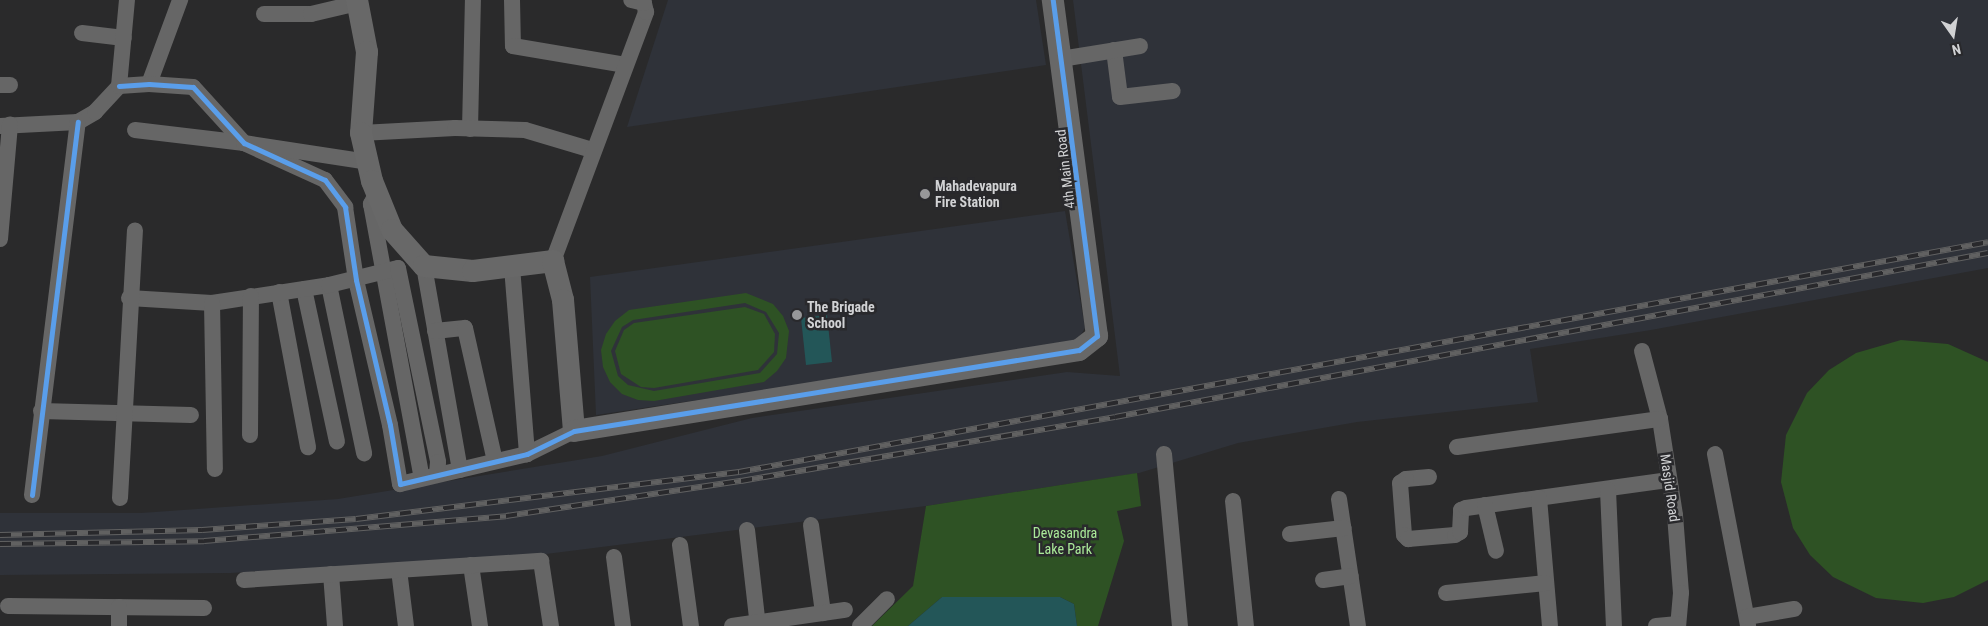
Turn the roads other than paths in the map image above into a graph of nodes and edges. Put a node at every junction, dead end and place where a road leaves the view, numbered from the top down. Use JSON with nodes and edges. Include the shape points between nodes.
{"nodes":[{"id":1,"x":127,"y":0,"type":"edge"},
{"id":2,"x":180,"y":0,"type":"edge"},
{"id":3,"x":473,"y":0,"type":"edge"},
{"id":4,"x":512,"y":0,"type":"edge"},
{"id":5,"x":631,"y":0,"type":"edge"},
{"id":6,"x":1053,"y":0,"type":"edge"},
{"id":7,"x":358,"y":1,"type":"edge"},
{"id":8,"x":264,"y":14,"type":"dead end"},
{"id":9,"x":82,"y":33,"type":"dead end"},
{"id":10,"x":124,"y":38,"type":"junction"},
{"id":11,"x":1140,"y":46,"type":"dead end"},
{"id":12,"x":1114,"y":50,"type":"junction"},
{"id":13,"x":1061,"y":59,"type":"junction"},
{"id":14,"x":625,"y":65,"type":"junction"},
{"id":15,"x":148,"y":84,"type":"junction"},
{"id":16,"x":119,"y":86,"type":"junction"},
{"id":17,"x":1173,"y":91,"type":"dead end"},
{"id":18,"x":78,"y":122,"type":"junction"},
{"id":19,"x":5,"y":125,"type":"edge"},
{"id":20,"x":470,"y":129,"type":"junction"},
{"id":21,"x":135,"y":130,"type":"dead end"},
{"id":22,"x":361,"y":133,"type":"junction"},
{"id":23,"x":244,"y":142,"type":"junction"},
{"id":24,"x":592,"y":150,"type":"junction"},
{"id":25,"x":368,"y":162,"type":"junction"},
{"id":26,"x":374,"y":199,"type":"junction"},
{"id":27,"x":346,"y":207,"type":"junction"},
{"id":28,"x":134,"y":230,"type":"dead end"},
{"id":29,"x":0,"y":239,"type":"edge"},
{"id":30,"x":553,"y":261,"type":"junction"},
{"id":31,"x":424,"y":266,"type":"junction"},
{"id":32,"x":512,"y":267,"type":"junction"},
{"id":33,"x":382,"y":271,"type":"junction"},
{"id":34,"x":356,"y":280,"type":"junction"},
{"id":35,"x":329,"y":286,"type":"junction"},
{"id":36,"x":304,"y":289,"type":"junction"},
{"id":37,"x":279,"y":292,"type":"junction"},
{"id":38,"x":251,"y":296,"type":"junction"},
{"id":39,"x":129,"y":298,"type":"junction"},
{"id":40,"x":212,"y":303,"type":"junction"},
{"id":41,"x":435,"y":331,"type":"junction"},
{"id":42,"x":1642,"y":352,"type":"dead end"},
{"id":43,"x":41,"y":411,"type":"junction"},
{"id":44,"x":124,"y":414,"type":"junction"},
{"id":45,"x":191,"y":415,"type":"dead end"},
{"id":46,"x":1660,"y":419,"type":"junction"},
{"id":47,"x":430,"y":421,"type":"junction"},
{"id":48,"x":412,"y":423,"type":"junction"},
{"id":49,"x":390,"y":425,"type":"junction"},
{"id":50,"x":574,"y":431,"type":"junction"},
{"id":51,"x":250,"y":435,"type":"dead end"},
{"id":52,"x":337,"y":441,"type":"dead end"},
{"id":53,"x":308,"y":447,"type":"dead end"},
{"id":54,"x":1457,"y":447,"type":"dead end"},
{"id":55,"x":364,"y":454,"type":"dead end"},
{"id":56,"x":527,"y":454,"type":"junction"},
{"id":57,"x":1164,"y":454,"type":"dead end"},
{"id":58,"x":1715,"y":454,"type":"dead end"},
{"id":59,"x":495,"y":461,"type":"junction"},
{"id":60,"x":215,"y":469,"type":"dead end"},
{"id":61,"x":460,"y":470,"type":"junction"},
{"id":62,"x":430,"y":476,"type":"junction"},
{"id":63,"x":1429,"y":477,"type":"dead end"},
{"id":64,"x":1669,"y":480,"type":"junction"},
{"id":65,"x":1608,"y":490,"type":"junction"},
{"id":66,"x":32,"y":494,"type":"dead end"},
{"id":67,"x":120,"y":498,"type":"dead end"},
{"id":68,"x":1539,"y":498,"type":"junction"},
{"id":69,"x":1339,"y":499,"type":"dead end"},
{"id":70,"x":1234,"y":502,"type":"dead end"},
{"id":71,"x":1485,"y":506,"type":"junction"},
{"id":72,"x":811,"y":525,"type":"dead end"},
{"id":73,"x":1344,"y":528,"type":"junction"},
{"id":74,"x":747,"y":530,"type":"dead end"},
{"id":75,"x":1290,"y":534,"type":"dead end"},
{"id":76,"x":680,"y":545,"type":"dead end"},
{"id":77,"x":1496,"y":551,"type":"dead end"},
{"id":78,"x":614,"y":557,"type":"dead end"},
{"id":79,"x":471,"y":565,"type":"junction"},
{"id":80,"x":399,"y":570,"type":"junction"},
{"id":81,"x":331,"y":574,"type":"junction"},
{"id":82,"x":1351,"y":576,"type":"junction"},
{"id":83,"x":244,"y":580,"type":"dead end"},
{"id":84,"x":1323,"y":580,"type":"dead end"},
{"id":85,"x":1546,"y":583,"type":"junction"},
{"id":86,"x":1446,"y":593,"type":"dead end"},
{"id":87,"x":887,"y":599,"type":"dead end"},
{"id":88,"x":8,"y":606,"type":"dead end"},
{"id":89,"x":119,"y":607,"type":"junction"},
{"id":90,"x":204,"y":608,"type":"dead end"},
{"id":91,"x":1794,"y":609,"type":"dead end"},
{"id":92,"x":845,"y":610,"type":"dead end"},
{"id":93,"x":823,"y":613,"type":"junction"},
{"id":94,"x":1747,"y":622,"type":"edge"},
{"id":95,"x":757,"y":624,"type":"edge"},
{"id":96,"x":1678,"y":625,"type":"edge"},
{"id":97,"x":119,"y":626,"type":"edge"},
{"id":98,"x":336,"y":626,"type":"edge"},
{"id":99,"x":406,"y":626,"type":"edge"},
{"id":100,"x":480,"y":626,"type":"edge"},
{"id":101,"x":551,"y":626,"type":"edge"},
{"id":102,"x":623,"y":626,"type":"edge"},
{"id":103,"x":691,"y":626,"type":"edge"},
{"id":104,"x":732,"y":626,"type":"edge"},
{"id":105,"x":860,"y":626,"type":"edge"},
{"id":106,"x":1180,"y":626,"type":"edge"},
{"id":107,"x":1246,"y":626,"type":"edge"},
{"id":108,"x":1358,"y":626,"type":"edge"},
{"id":109,"x":1550,"y":626,"type":"edge"},
{"id":110,"x":1614,"y":626,"type":"edge"},
{"id":111,"x":1656,"y":626,"type":"edge"}],
"edges":[{"from":1,"to":10,"type":"street"},
{"from":2,"to":15,"type":"street"},
{"from":3,"to":20,"type":"street"},
{"from":4,"to":14,"type":"street","via":[[513,46]]},
{"from":5,"to":14,"type":"street","via":[[644,3],[646,8]]},
{"from":6,"to":13,"type":"street","name":"4th Main Road"},
{"from":7,"to":8,"type":"street","via":[[311,14]]},
{"from":7,"to":22,"type":"street","via":[[367,52]]},
{"from":9,"to":10,"type":"street"},
{"from":10,"to":16,"type":"street"},
{"from":11,"to":12,"type":"street"},
{"from":12,"to":13,"type":"street"},
{"from":12,"to":17,"type":"street","via":[[1120,96]]},
{"from":13,"to":50,"type":"street","name":"4th Main Road","via":[[1097,336],[1079,350]]},
{"from":14,"to":24,"type":"street"},
{"from":15,"to":16,"type":"street"},
{"from":15,"to":23,"type":"street","via":[[193,88]]},
{"from":16,"to":18,"type":"street","via":[[95,112]]},
{"from":18,"to":19,"type":"street"},
{"from":18,"to":43,"type":"street"},
{"from":19,"to":29,"type":"street"},
{"from":20,"to":22,"type":"street"},
{"from":20,"to":24,"type":"street","via":[[524,130]]},
{"from":21,"to":23,"type":"street"},
{"from":22,"to":25,"type":"street"},
{"from":23,"to":25,"type":"street"},
{"from":23,"to":27,"type":"street","via":[[324,180]]},
{"from":24,"to":30,"type":"street"},
{"from":25,"to":26,"type":"street"},
{"from":26,"to":27,"type":"street"},
{"from":26,"to":31,"type":"street","via":[[392,230]]},
{"from":26,"to":33,"type":"street"},
{"from":27,"to":34,"type":"street"},
{"from":28,"to":39,"type":"street"},
{"from":30,"to":32,"type":"street"},
{"from":30,"to":50,"type":"street","via":[[563,300]]},
{"from":31,"to":32,"type":"street","via":[[473,271]]},
{"from":31,"to":41,"type":"street"},
{"from":32,"to":56,"type":"street"},
{"from":33,"to":34,"type":"street"},
{"from":33,"to":47,"type":"street","via":[[398,268],[400,271]]},
{"from":33,"to":48,"type":"street"},
{"from":34,"to":35,"type":"street"},
{"from":34,"to":49,"type":"street"},
{"from":35,"to":36,"type":"street"},
{"from":35,"to":55,"type":"street"},
{"from":36,"to":37,"type":"street"},
{"from":36,"to":52,"type":"street"},
{"from":37,"to":38,"type":"street"},
{"from":37,"to":53,"type":"street"},
{"from":38,"to":40,"type":"street"},
{"from":38,"to":51,"type":"street"},
{"from":39,"to":40,"type":"street"},
{"from":39,"to":44,"type":"street"},
{"from":40,"to":60,"type":"street"},
{"from":41,"to":59,"type":"street","via":[[465,328]]},
{"from":41,"to":61,"type":"street"},
{"from":42,"to":46,"type":"street","name":"Masjid Road"},
{"from":43,"to":44,"type":"street"},
{"from":43,"to":66,"type":"street"},
{"from":44,"to":45,"type":"street"},
{"from":44,"to":67,"type":"street"},
{"from":46,"to":54,"type":"street"},
{"from":46,"to":64,"type":"street","name":"Masjid Road"},
{"from":47,"to":48,"type":"street"},
{"from":47,"to":62,"type":"street"},
{"from":48,"to":49,"type":"street"},
{"from":48,"to":62,"type":"street"},
{"from":49,"to":62,"type":"street","via":[[400,484]]},
{"from":50,"to":56,"type":"street"},
{"from":56,"to":59,"type":"street"},
{"from":57,"to":106,"type":"street"},
{"from":58,"to":94,"type":"street"},
{"from":59,"to":61,"type":"street"},
{"from":61,"to":62,"type":"street"},
{"from":63,"to":71,"type":"street","via":[[1406,479],[1400,483],[1404,535],[1408,539],[1455,535],[1460,532],[1461,510]]},
{"from":64,"to":65,"type":"street"},
{"from":64,"to":96,"type":"street","name":"Masjid Road","via":[[1681,593]]},
{"from":65,"to":68,"type":"street"},
{"from":65,"to":110,"type":"street"},
{"from":68,"to":71,"type":"street"},
{"from":68,"to":85,"type":"street"},
{"from":69,"to":73,"type":"street"},
{"from":70,"to":107,"type":"street"},
{"from":71,"to":77,"type":"street"},
{"from":72,"to":93,"type":"street"},
{"from":73,"to":75,"type":"street"},
{"from":73,"to":82,"type":"street"},
{"from":74,"to":95,"type":"street"},
{"from":76,"to":103,"type":"street"},
{"from":78,"to":102,"type":"street"},
{"from":79,"to":80,"type":"street"},
{"from":79,"to":100,"type":"street"},
{"from":79,"to":101,"type":"street","via":[[541,561]]},
{"from":80,"to":81,"type":"street"},
{"from":80,"to":99,"type":"street"},
{"from":81,"to":83,"type":"street"},
{"from":81,"to":98,"type":"street"},
{"from":82,"to":84,"type":"street"},
{"from":82,"to":108,"type":"street"},
{"from":85,"to":86,"type":"street"},
{"from":85,"to":109,"type":"street"},
{"from":87,"to":105,"type":"street"},
{"from":88,"to":89,"type":"street"},
{"from":89,"to":90,"type":"street"},
{"from":89,"to":97,"type":"street"},
{"from":91,"to":94,"type":"street"},
{"from":92,"to":93,"type":"street"},
{"from":93,"to":95,"type":"street"},
{"from":95,"to":104,"type":"street"},
{"from":96,"to":111,"type":"street"}]}
